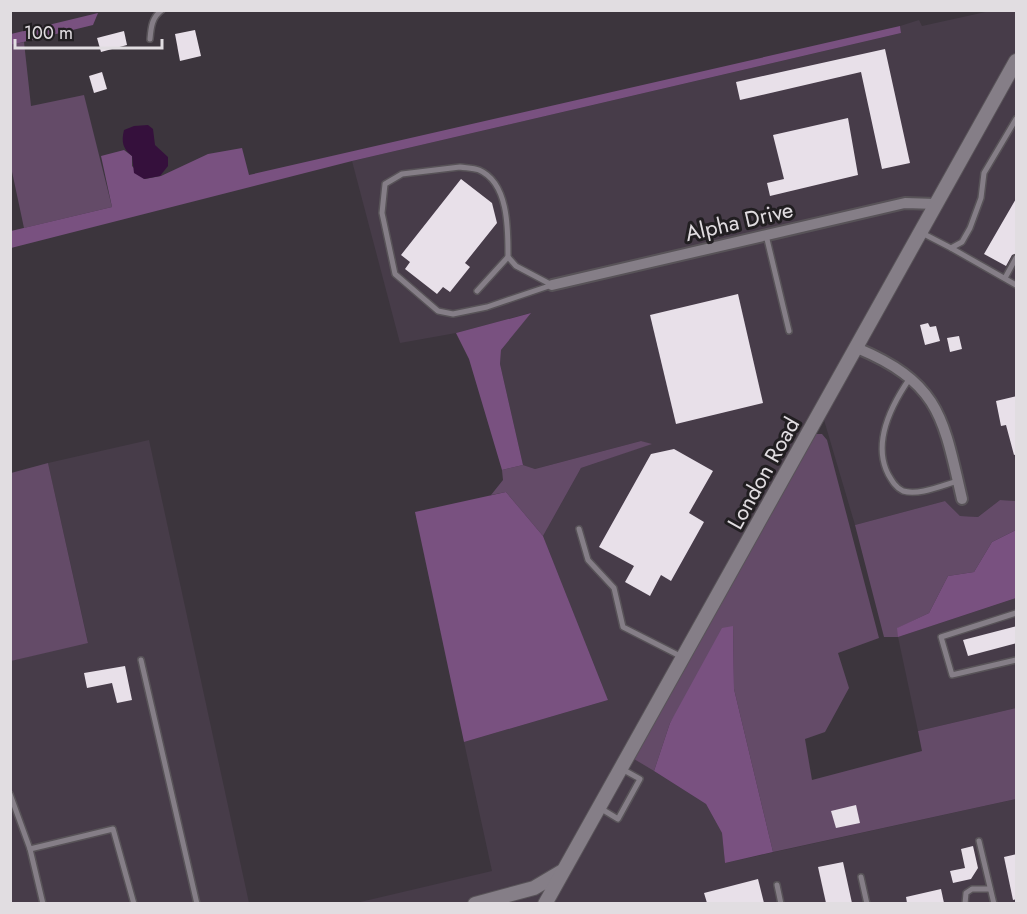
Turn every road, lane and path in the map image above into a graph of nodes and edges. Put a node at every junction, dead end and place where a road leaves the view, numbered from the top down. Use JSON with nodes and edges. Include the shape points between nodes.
{"nodes":[{"id":1,"x":162,"y":10,"type":"edge"},
{"id":2,"x":150,"y":39,"type":"dead end"},
{"id":3,"x":1017,"y":61,"type":"edge"},
{"id":4,"x":1017,"y":119,"type":"edge"},
{"id":5,"x":936,"y":204,"type":"junction"},
{"id":6,"x":921,"y":232,"type":"junction"},
{"id":7,"x":766,"y":235,"type":"junction"},
{"id":8,"x":951,"y":248,"type":"junction"},
{"id":9,"x":508,"y":256,"type":"junction"},
{"id":10,"x":1017,"y":258,"type":"edge"},
{"id":11,"x":1005,"y":278,"type":"junction"},
{"id":12,"x":552,"y":285,"type":"junction"},
{"id":13,"x":1017,"y":285,"type":"edge"},
{"id":14,"x":477,"y":291,"type":"dead end"},
{"id":15,"x":789,"y":332,"type":"dead end"},
{"id":16,"x":856,"y":348,"type":"junction"},
{"id":17,"x":910,"y":378,"type":"junction"},
{"id":18,"x":958,"y":481,"type":"junction"},
{"id":19,"x":962,"y":499,"type":"dead end"},
{"id":20,"x":579,"y":529,"type":"dead end"},
{"id":21,"x":1017,"y":613,"type":"edge"},
{"id":22,"x":684,"y":657,"type":"junction"},
{"id":23,"x":141,"y":660,"type":"dead end"},
{"id":24,"x":1017,"y":660,"type":"edge"},
{"id":25,"x":620,"y":768,"type":"junction"},
{"id":26,"x":10,"y":794,"type":"edge"},
{"id":27,"x":599,"y":808,"type":"junction"},
{"id":28,"x":979,"y":841,"type":"dead end"},
{"id":29,"x":30,"y":849,"type":"junction"},
{"id":30,"x":563,"y":871,"type":"junction"},
{"id":31,"x":861,"y":877,"type":"dead end"},
{"id":32,"x":777,"y":885,"type":"dead end"},
{"id":33,"x":990,"y":889,"type":"junction"},
{"id":34,"x":43,"y":903,"type":"edge"},
{"id":35,"x":134,"y":903,"type":"edge"},
{"id":36,"x":197,"y":903,"type":"edge"},
{"id":37,"x":475,"y":903,"type":"edge"},
{"id":38,"x":545,"y":903,"type":"edge"},
{"id":39,"x":781,"y":903,"type":"edge"},
{"id":40,"x":867,"y":903,"type":"edge"},
{"id":41,"x":965,"y":903,"type":"edge"},
{"id":42,"x":994,"y":903,"type":"edge"}],
"edges":[{"from":1,"to":2,"type":"lane","via":[[156,14]]},
{"from":3,"to":5,"type":"street","name":"London Road"},
{"from":4,"to":8,"type":"lane","via":[[984,173],[981,198],[970,228],[962,242]]},
{"from":5,"to":6,"type":"street","name":"London Road"},
{"from":5,"to":7,"type":"street","name":"Alpha Drive","via":[[905,203]]},
{"from":6,"to":8,"type":"lane"},
{"from":6,"to":16,"type":"street","name":"London Road"},
{"from":7,"to":12,"type":"street","name":"Alpha Drive"},
{"from":7,"to":15,"type":"lane"},
{"from":8,"to":11,"type":"lane"},
{"from":9,"to":12,"type":"lane","via":[[516,266]]},
{"from":9,"to":12,"type":"lane","via":[[501,195],[491,178],[478,170],[460,167],[402,174],[385,184],[382,213],[395,274],[438,311],[453,314],[487,308]]},
{"from":9,"to":14,"type":"lane"},
{"from":10,"to":11,"type":"lane"},
{"from":11,"to":13,"type":"lane"},
{"from":16,"to":17,"type":"street"},
{"from":16,"to":22,"type":"street","name":"London Road"},
{"from":17,"to":18,"type":"street","via":[[935,406],[947,434]]},
{"from":17,"to":18,"type":"lane","via":[[885,425],[882,450],[887,471],[894,484],[904,491],[919,492]]},
{"from":18,"to":19,"type":"street"},
{"from":20,"to":22,"type":"lane","via":[[588,560],[614,588],[623,627]]},
{"from":21,"to":24,"type":"lane","via":[[941,637],[952,675]]},
{"from":22,"to":25,"type":"street","name":"London Road"},
{"from":23,"to":36,"type":"lane"},
{"from":25,"to":27,"type":"street","name":"London Road"},
{"from":25,"to":27,"type":"lane","via":[[640,779],[618,819]]},
{"from":26,"to":29,"type":"lane"},
{"from":27,"to":30,"type":"street","name":"London Road"},
{"from":28,"to":33,"type":"lane"},
{"from":29,"to":34,"type":"lane"},
{"from":29,"to":35,"type":"lane","via":[[113,829]]},
{"from":30,"to":37,"type":"street","via":[[534,888]]},
{"from":30,"to":38,"type":"street","name":"London Road"},
{"from":31,"to":40,"type":"lane"},
{"from":32,"to":39,"type":"lane"},
{"from":33,"to":41,"type":"lane","via":[[972,889],[966,893]]},
{"from":33,"to":42,"type":"lane"}]}
